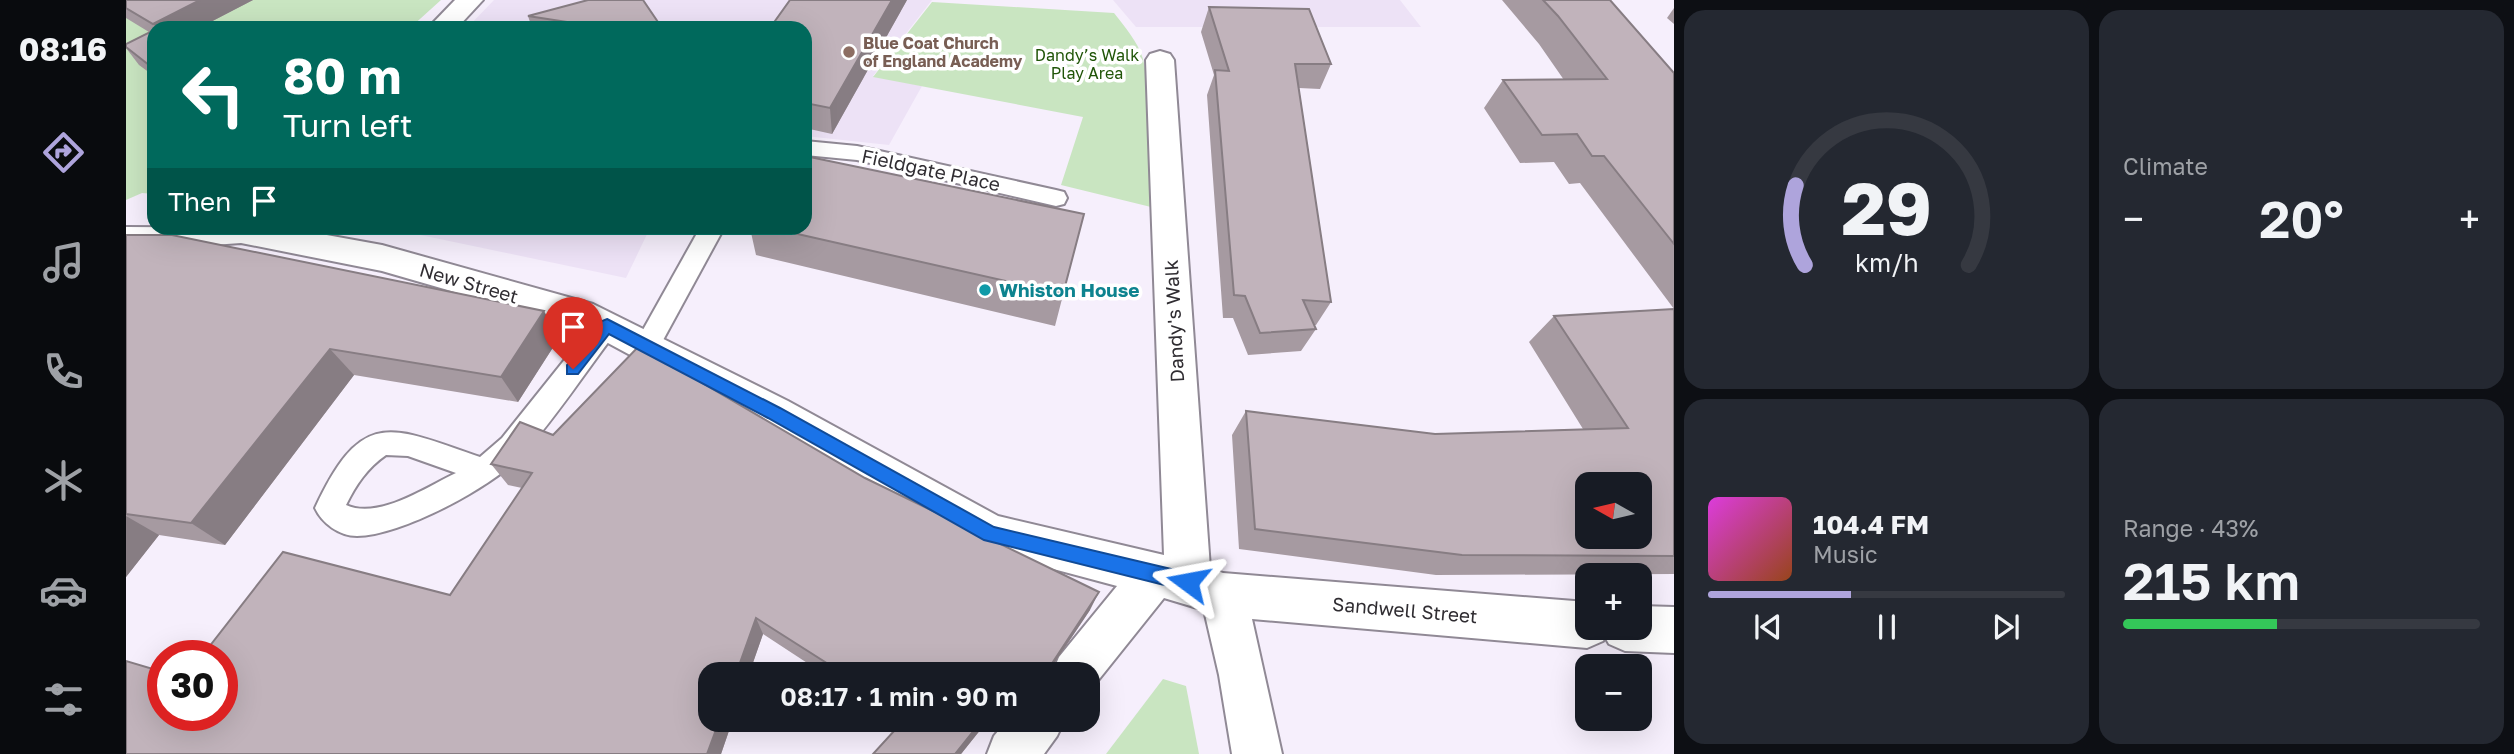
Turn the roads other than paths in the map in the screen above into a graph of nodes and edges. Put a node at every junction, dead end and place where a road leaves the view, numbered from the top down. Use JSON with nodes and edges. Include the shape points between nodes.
{"nodes":[{"id":1,"x":470,"y":0,"type":"edge"},
{"id":2,"x":449,"y":21,"type":"edge"},
{"id":3,"x":1160,"y":60,"type":"dead end"},
{"id":4,"x":812,"y":149,"type":"edge"},
{"id":5,"x":1056,"y":198,"type":"dead end"},
{"id":6,"x":172,"y":235,"type":"edge"},
{"id":7,"x":271,"y":235,"type":"edge"},
{"id":8,"x":708,"y":235,"type":"edge"},
{"id":9,"x":126,"y":239,"type":"edge"},
{"id":10,"x":607,"y":325,"type":"junction"},
{"id":11,"x":647,"y":346,"type":"junction"},
{"id":12,"x":484,"y":471,"type":"junction"},
{"id":13,"x":1189,"y":584,"type":"junction"},
{"id":14,"x":1575,"y":624,"type":"edge"},
{"id":15,"x":1652,"y":629,"type":"edge"},
{"id":16,"x":1674,"y":630,"type":"edge"},
{"id":17,"x":1091,"y":662,"type":"edge"},
{"id":18,"x":1030,"y":732,"type":"edge"},
{"id":19,"x":1012,"y":754,"type":"edge"},
{"id":20,"x":1257,"y":754,"type":"edge"}],
"edges":[{"from":1,"to":2,"type":"street"},
{"from":3,"to":13,"type":"street","name":"Dandy's Walk"},
{"from":4,"to":5,"type":"lane","name":"Fieldgate Place","via":[[857,153]]},
{"from":6,"to":9,"type":"street","name":"New Street"},
{"from":7,"to":10,"type":"street","name":"New Street","via":[[382,258]]},
{"from":8,"to":11,"type":"lane"},
{"from":10,"to":11,"type":"street","name":"New Street"},
{"from":10,"to":12,"type":"lane","via":[[512,447]]},
{"from":11,"to":13,"type":"street","name":"New Street","via":[[990,534]]},
{"from":12,"to":12,"type":"lane","via":[[383,520],[354,523],[330,508],[345,478],[381,443],[408,444]]},
{"from":13,"to":14,"type":"street","name":"Sandwell Street"},
{"from":13,"to":17,"type":"street"},
{"from":13,"to":20,"type":"street","name":"Dandy's Walk","via":[[1243,676]]},
{"from":15,"to":16,"type":"street"},
{"from":18,"to":19,"type":"street"}]}
